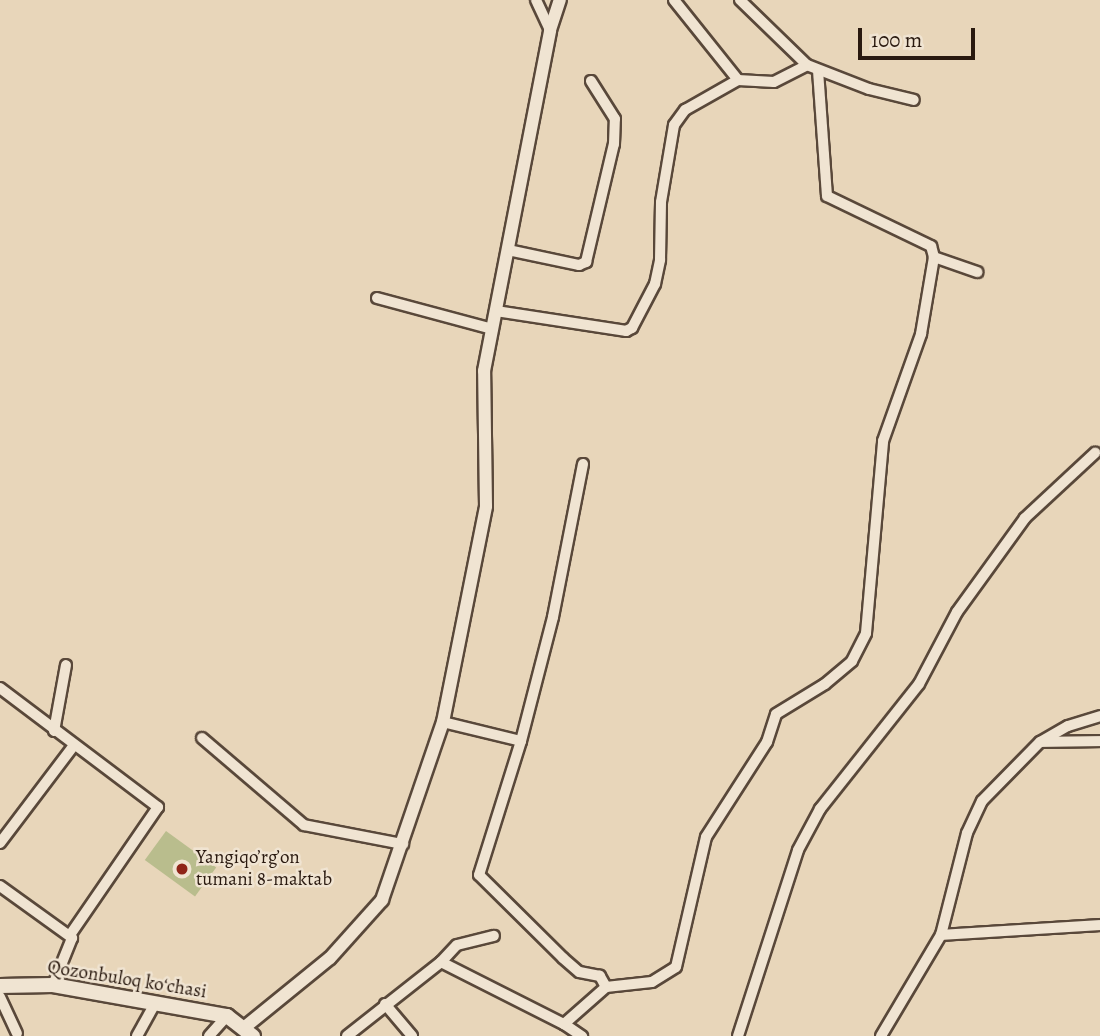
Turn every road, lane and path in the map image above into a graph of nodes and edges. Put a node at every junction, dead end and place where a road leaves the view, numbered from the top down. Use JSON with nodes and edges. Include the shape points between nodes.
{"nodes":[{"id":1,"x":536,"y":0,"type":"edge"},
{"id":2,"x":560,"y":0,"type":"edge"},
{"id":3,"x":674,"y":0,"type":"edge"},
{"id":4,"x":744,"y":1,"type":"edge"},
{"id":5,"x":550,"y":30,"type":"junction"},
{"id":6,"x":807,"y":65,"type":"junction"},
{"id":7,"x":818,"y":70,"type":"junction"},
{"id":8,"x":738,"y":80,"type":"junction"},
{"id":9,"x":591,"y":81,"type":"dead end"},
{"id":10,"x":914,"y":100,"type":"dead end"},
{"id":11,"x":508,"y":250,"type":"junction"},
{"id":12,"x":934,"y":257,"type":"junction"},
{"id":13,"x":977,"y":272,"type":"dead end"},
{"id":14,"x":377,"y":298,"type":"dead end"},
{"id":15,"x":496,"y":311,"type":"junction"},
{"id":16,"x":493,"y":328,"type":"junction"},
{"id":17,"x":1096,"y":453,"type":"dead end"},
{"id":18,"x":583,"y":464,"type":"dead end"},
{"id":19,"x":66,"y":665,"type":"dead end"},
{"id":20,"x":0,"y":688,"type":"edge"},
{"id":21,"x":1100,"y":716,"type":"edge"},
{"id":22,"x":443,"y":722,"type":"junction"},
{"id":23,"x":54,"y":731,"type":"junction"},
{"id":24,"x":202,"y":737,"type":"dead end"},
{"id":25,"x":521,"y":740,"type":"junction"},
{"id":26,"x":1100,"y":741,"type":"edge"},
{"id":27,"x":1040,"y":742,"type":"junction"},
{"id":28,"x":74,"y":746,"type":"junction"},
{"id":29,"x":0,"y":843,"type":"edge"},
{"id":30,"x":403,"y":844,"type":"junction"},
{"id":31,"x":0,"y":886,"type":"edge"},
{"id":32,"x":1100,"y":925,"type":"edge"},
{"id":33,"x":69,"y":935,"type":"junction"},
{"id":34,"x":941,"y":935,"type":"junction"},
{"id":35,"x":494,"y":936,"type":"dead end"},
{"id":36,"x":441,"y":962,"type":"junction"},
{"id":37,"x":53,"y":985,"type":"junction"},
{"id":38,"x":0,"y":986,"type":"edge"},
{"id":39,"x":606,"y":986,"type":"junction"},
{"id":40,"x":0,"y":997,"type":"edge"},
{"id":41,"x":155,"y":1004,"type":"junction"},
{"id":42,"x":385,"y":1004,"type":"junction"},
{"id":43,"x":227,"y":1016,"type":"junction"},
{"id":44,"x":564,"y":1024,"type":"junction"},
{"id":45,"x":249,"y":1032,"type":"edge"},
{"id":46,"x":16,"y":1033,"type":"dead end"},
{"id":47,"x":137,"y":1036,"type":"edge"},
{"id":48,"x":209,"y":1036,"type":"edge"},
{"id":49,"x":347,"y":1036,"type":"edge"},
{"id":50,"x":412,"y":1036,"type":"edge"},
{"id":51,"x":582,"y":1036,"type":"edge"},
{"id":52,"x":738,"y":1036,"type":"edge"},
{"id":53,"x":881,"y":1036,"type":"edge"}],
"edges":[{"from":1,"to":5,"type":"street"},
{"from":2,"to":5,"type":"street"},
{"from":3,"to":8,"type":"street"},
{"from":4,"to":6,"type":"street"},
{"from":5,"to":11,"type":"street"},
{"from":6,"to":7,"type":"street"},
{"from":6,"to":8,"type":"street","via":[[774,82]]},
{"from":7,"to":10,"type":"street"},
{"from":7,"to":12,"type":"street","via":[[827,196],[931,246]]},
{"from":8,"to":15,"type":"street","via":[[685,110],[674,125],[661,202],[660,260],[655,284],[632,328],[626,331]]},
{"from":9,"to":11,"type":"street","via":[[615,119],[614,145],[586,262],[579,265]]},
{"from":11,"to":15,"type":"street"},
{"from":12,"to":13,"type":"street"},
{"from":12,"to":39,"type":"street","via":[[921,334],[883,442],[870,606],[861,648],[825,684],[776,714],[767,742],[706,837],[676,967],[652,982]]},
{"from":14,"to":16,"type":"street"},
{"from":15,"to":16,"type":"street"},
{"from":16,"to":22,"type":"street","via":[[482,395],[486,506]]},
{"from":17,"to":52,"type":"street","via":[[1025,519],[957,612],[919,684],[820,809],[798,850]]},
{"from":18,"to":25,"type":"street","via":[[553,617]]},
{"from":19,"to":23,"type":"street"},
{"from":20,"to":23,"type":"street"},
{"from":21,"to":27,"type":"street","via":[[1068,726]]},
{"from":22,"to":25,"type":"street"},
{"from":22,"to":30,"type":"street"},
{"from":23,"to":28,"type":"street"},
{"from":24,"to":30,"type":"street","via":[[304,825]]},
{"from":25,"to":39,"type":"street","via":[[479,875],[579,972],[600,976]]},
{"from":26,"to":27,"type":"street"},
{"from":27,"to":34,"type":"street","via":[[982,801],[967,833]]},
{"from":28,"to":29,"type":"street"},
{"from":28,"to":33,"type":"street","via":[[158,807]]},
{"from":30,"to":45,"type":"street","via":[[387,891],[354,933]]},
{"from":31,"to":33,"type":"street"},
{"from":32,"to":34,"type":"street"},
{"from":33,"to":37,"type":"street","via":[[73,942]]},
{"from":34,"to":53,"type":"street"},
{"from":35,"to":36,"type":"street","via":[[457,945]]},
{"from":36,"to":42,"type":"street"},
{"from":36,"to":44,"type":"street"},
{"from":37,"to":38,"type":"main road","name":"Qozonbuloq koʻchasi"},
{"from":37,"to":41,"type":"main road","name":"Qozonbuloq koʻchasi"},
{"from":39,"to":44,"type":"street"},
{"from":40,"to":46,"type":"street"},
{"from":41,"to":43,"type":"main road","name":"Qozonbuloq koʻchasi"},
{"from":41,"to":47,"type":"street"},
{"from":42,"to":49,"type":"street"},
{"from":42,"to":50,"type":"street"},
{"from":43,"to":45,"type":"main road","name":"Qozonbuloq koʻchasi"},
{"from":43,"to":48,"type":"street"},
{"from":44,"to":51,"type":"street"}]}
